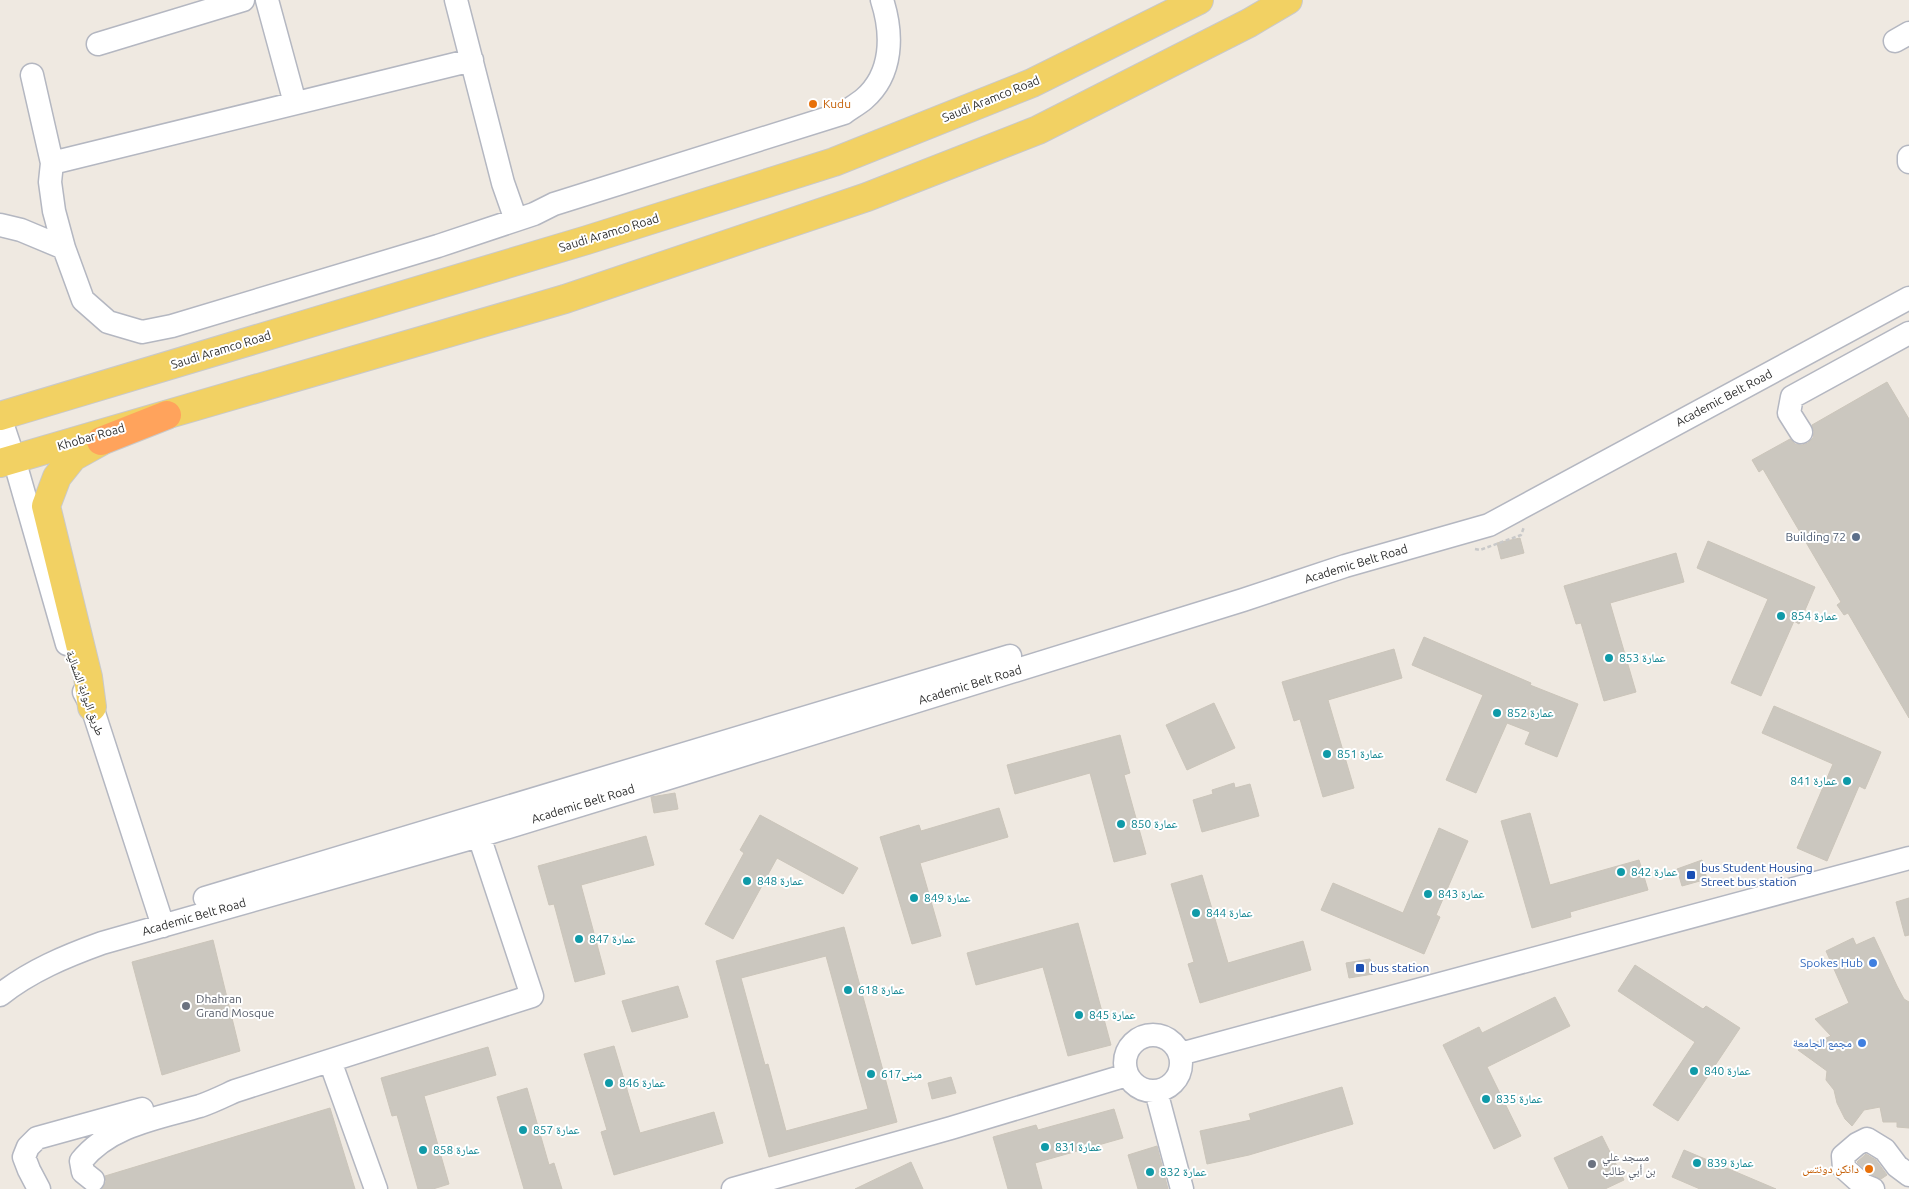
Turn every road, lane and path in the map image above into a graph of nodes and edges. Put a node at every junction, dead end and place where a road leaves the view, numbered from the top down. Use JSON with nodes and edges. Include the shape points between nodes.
{"nodes":[{"id":1,"x":243,"y":0,"type":"edge"},
{"id":2,"x":267,"y":0,"type":"edge"},
{"id":3,"x":456,"y":0,"type":"edge"},
{"id":4,"x":882,"y":0,"type":"edge"},
{"id":5,"x":1200,"y":0,"type":"edge"},
{"id":6,"x":1288,"y":0,"type":"edge"},
{"id":7,"x":210,"y":5,"type":"edge"},
{"id":8,"x":98,"y":44,"type":"dead end"},
{"id":9,"x":472,"y":60,"type":"junction"},
{"id":10,"x":32,"y":75,"type":"dead end"},
{"id":11,"x":295,"y":104,"type":"junction"},
{"id":12,"x":1909,"y":158,"type":"edge"},
{"id":13,"x":1909,"y":162,"type":"edge"},
{"id":14,"x":52,"y":163,"type":"junction"},
{"id":15,"x":516,"y":220,"type":"junction"},
{"id":16,"x":0,"y":224,"type":"edge"},
{"id":17,"x":64,"y":248,"type":"junction"},
{"id":18,"x":1909,"y":283,"type":"edge"},
{"id":19,"x":1909,"y":298,"type":"edge"},
{"id":20,"x":1909,"y":333,"type":"edge"},
{"id":21,"x":167,"y":415,"type":"junction"},
{"id":22,"x":0,"y":416,"type":"edge"},
{"id":23,"x":1801,"y":432,"type":"dead end"},
{"id":24,"x":101,"y":441,"type":"joint"},
{"id":25,"x":7,"y":461,"type":"edge"},
{"id":26,"x":92,"y":707,"type":"junction"},
{"id":27,"x":479,"y":836,"type":"junction"},
{"id":28,"x":1909,"y":858,"type":"edge"},
{"id":29,"x":160,"y":919,"type":"junction"},
{"id":30,"x":0,"y":978,"type":"edge"},
{"id":31,"x":0,"y":995,"type":"edge"},
{"id":32,"x":1180,"y":1054,"type":"junction"},
{"id":33,"x":330,"y":1060,"type":"junction"},
{"id":34,"x":1127,"y":1074,"type":"junction"},
{"id":35,"x":235,"y":1090,"type":"junction"},
{"id":36,"x":1156,"y":1091,"type":"junction"},
{"id":37,"x":1909,"y":1175,"type":"edge"},
{"id":38,"x":92,"y":1180,"type":"dead end"},
{"id":39,"x":39,"y":1189,"type":"edge"},
{"id":40,"x":376,"y":1189,"type":"edge"},
{"id":41,"x":733,"y":1189,"type":"edge"},
{"id":42,"x":1182,"y":1189,"type":"edge"},
{"id":43,"x":1873,"y":1189,"type":"edge"}],
"edges":[{"from":1,"to":7,"type":"street"},
{"from":2,"to":11,"type":"street"},
{"from":3,"to":9,"type":"street"},
{"from":4,"to":15,"type":"street","via":[[889,38],[886,65],[865,99],[844,113],[554,204]]},
{"from":5,"to":22,"type":"main road","name":"Saudi Aramco Road","via":[[1032,83],[834,162],[588,240]]},
{"from":6,"to":21,"type":"main road","via":[[1038,130],[868,197],[564,299]]},
{"from":7,"to":8,"type":"street"},
{"from":9,"to":11,"type":"street"},
{"from":9,"to":15,"type":"street","via":[[503,183]]},
{"from":10,"to":14,"type":"street"},
{"from":11,"to":14,"type":"street"},
{"from":12,"to":13,"type":"street"},
{"from":14,"to":17,"type":"street","via":[[50,182]]},
{"from":15,"to":17,"type":"street","via":[[172,326],[142,332],[108,322],[83,300]]},
{"from":16,"to":17,"type":"street"},
{"from":18,"to":29,"type":"street","name":"Academic Belt Road","via":[[1556,478],[1503,506],[1459,523]]},
{"from":19,"to":27,"type":"street","name":"Academic Belt Road","via":[[1489,524]]},
{"from":20,"to":23,"type":"street","via":[[1792,397],[1789,413]]},
{"from":21,"to":24,"type":"highway"},
{"from":21,"to":25,"type":"main road","name":"Khobar Road"},
{"from":22,"to":25,"type":"street","name":"طريق البوابة الشمالية"},
{"from":24,"to":26,"type":"main road","via":[[73,457],[57,477],[46,506],[88,677]]},
{"from":25,"to":26,"type":"street","name":"طريق البوابة الشمالية","via":[[76,675]]},
{"from":26,"to":29,"type":"street","name":"طريق البوابة الشمالية"},
{"from":27,"to":29,"type":"street","name":"Academic Belt Road"},
{"from":27,"to":33,"type":"street","via":[[532,996]]},
{"from":28,"to":32,"type":"street"},
{"from":29,"to":30,"type":"street","name":"Academic Belt Road","via":[[66,941]]},
{"from":29,"to":31,"type":"street","name":"Academic Belt Road","via":[[61,958]]},
{"from":32,"to":34,"type":"street","via":[[1176,1046],[1161,1036],[1143,1036],[1135,1041],[1125,1056]]},
{"from":32,"to":36,"type":"street","via":[[1181,1071],[1177,1078],[1165,1089]]},
{"from":33,"to":35,"type":"street"},
{"from":33,"to":40,"type":"street"},
{"from":34,"to":36,"type":"street","via":[[1138,1088]]},
{"from":34,"to":41,"type":"street","via":[[951,1128]]},
{"from":35,"to":38,"type":"street","via":[[202,1105],[129,1126],[108,1138],[90,1150],[81,1162],[83,1172]]},
{"from":35,"to":39,"type":"street","via":[[199,1093],[37,1138],[24,1157]]},
{"from":36,"to":42,"type":"street"},
{"from":37,"to":43,"type":"street","via":[[1885,1150],[1867,1139],[1843,1156],[1844,1168],[1863,1185]]}]}
